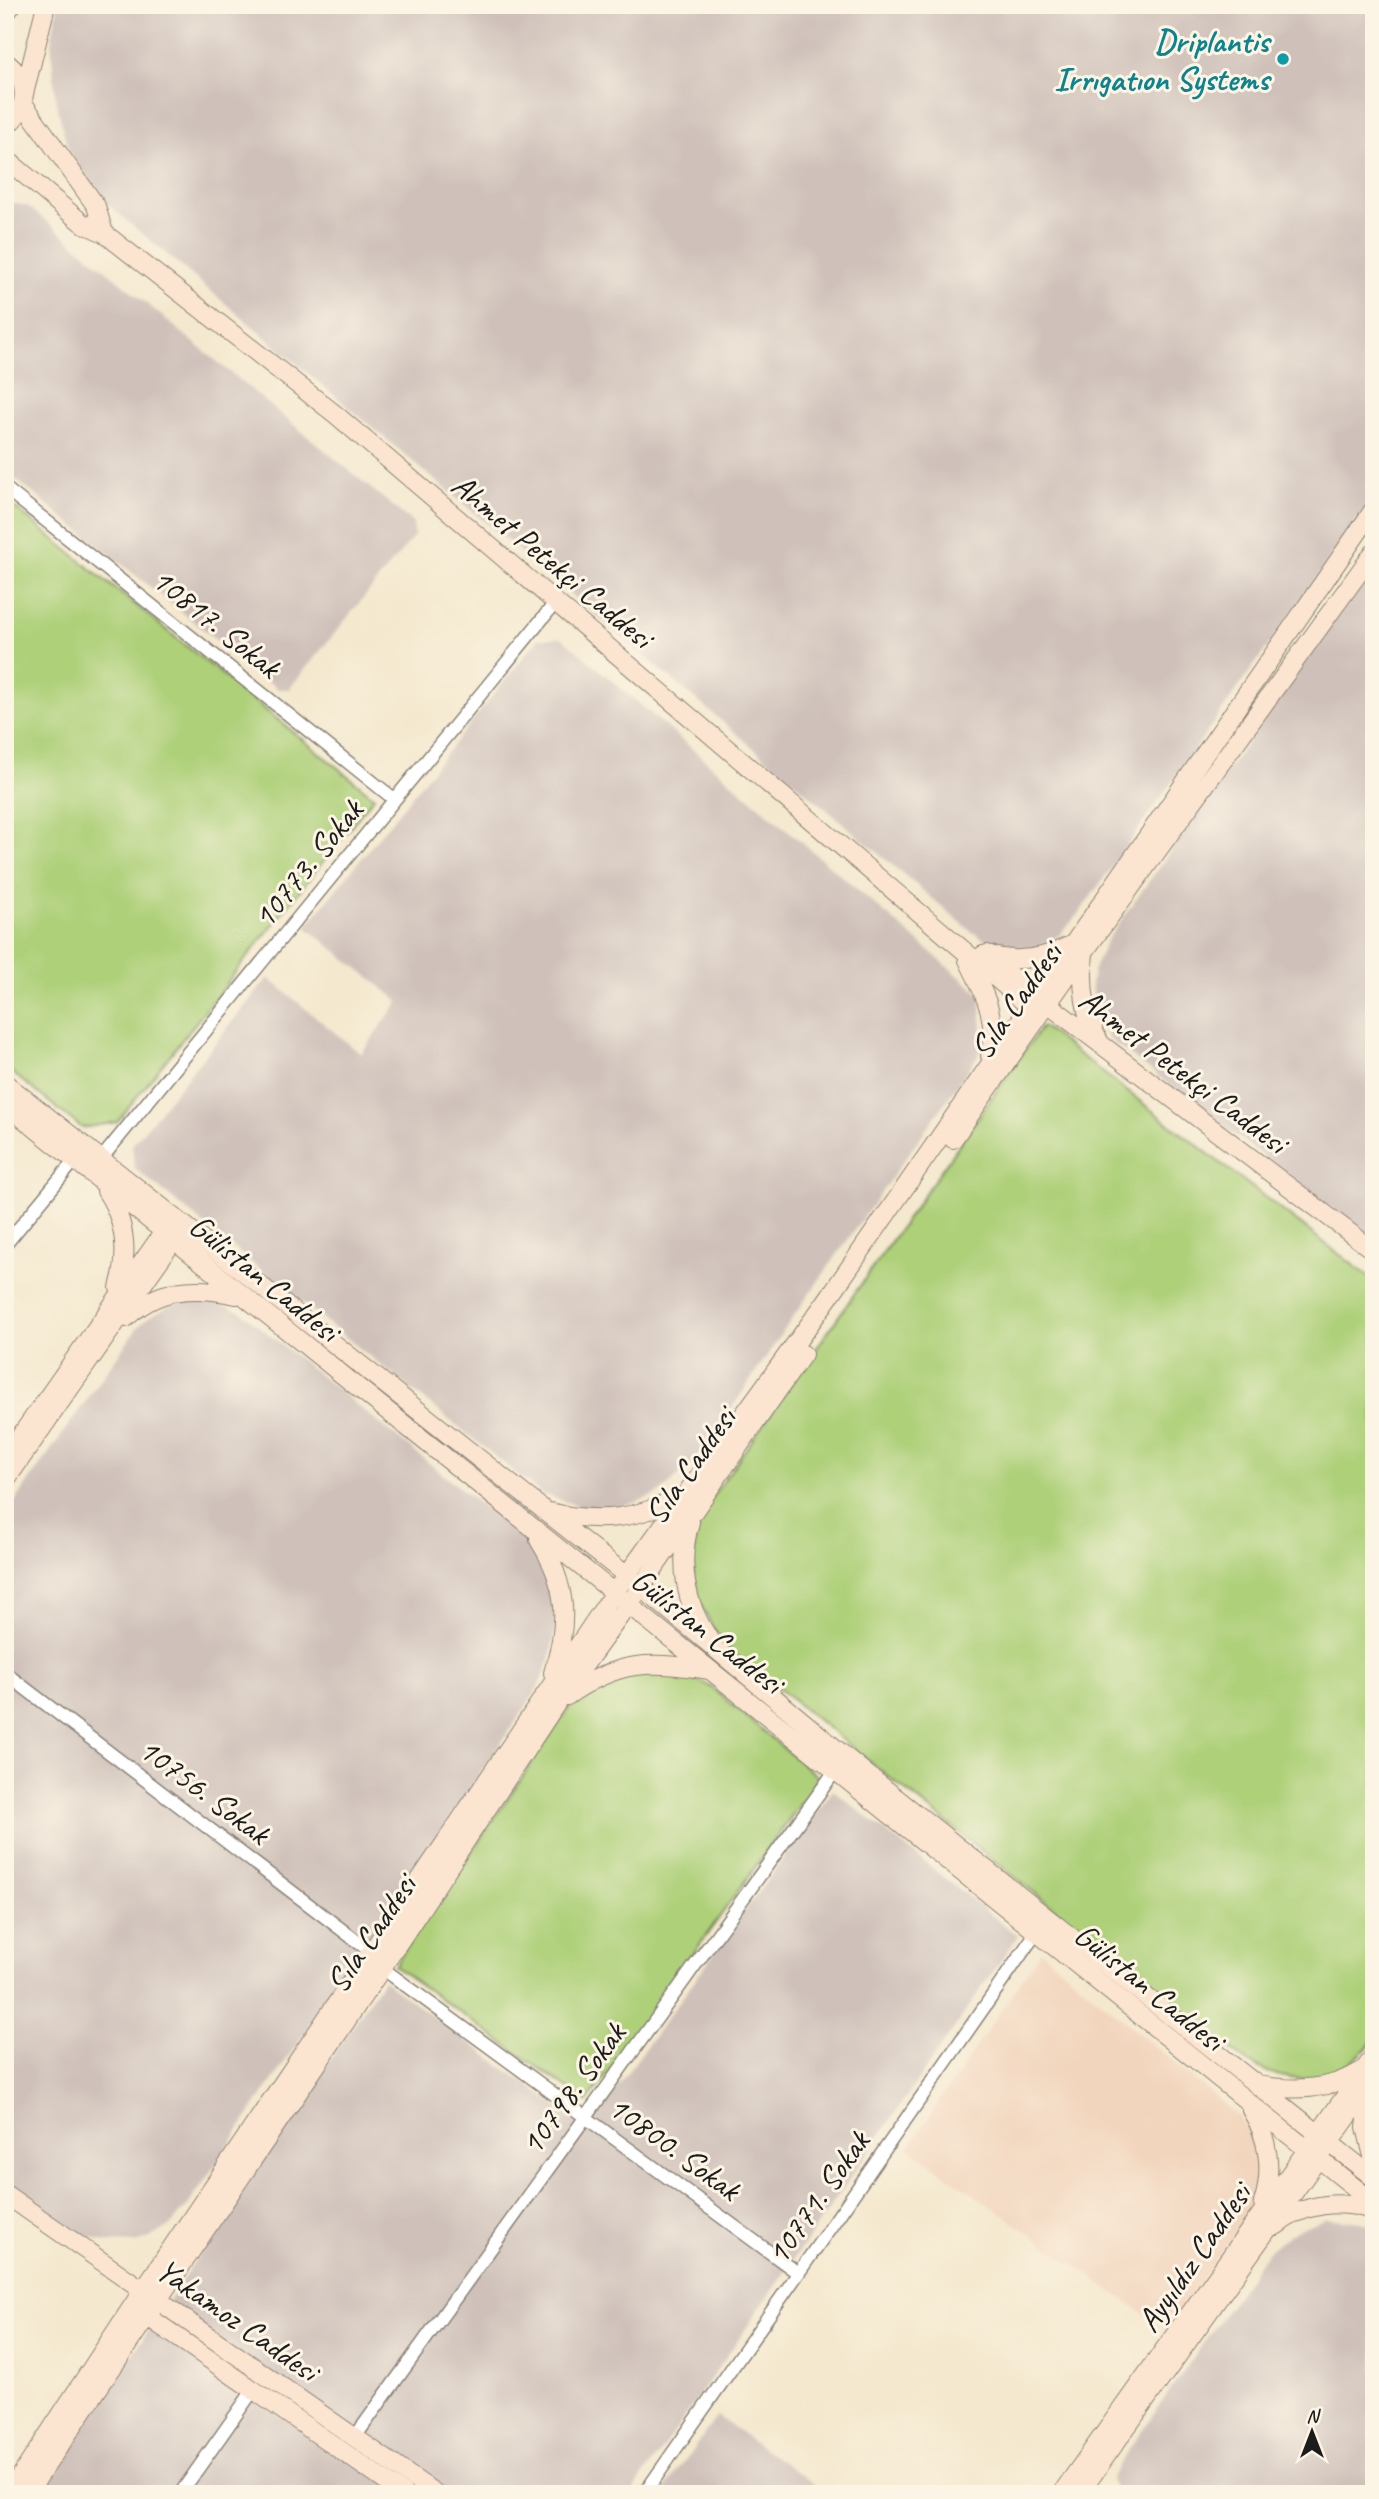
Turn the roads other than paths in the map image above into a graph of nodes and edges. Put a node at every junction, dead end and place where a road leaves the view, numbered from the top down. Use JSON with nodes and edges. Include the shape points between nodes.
{"nodes":[{"id":1,"x":12,"y":5,"type":"edge"},
{"id":2,"x":46,"y":5,"type":"edge"},
{"id":3,"x":5,"y":14,"type":"edge"},
{"id":4,"x":5,"y":62,"type":"edge"},
{"id":5,"x":24,"y":99,"type":"junction"},
{"id":6,"x":5,"y":126,"type":"edge"},
{"id":7,"x":5,"y":158,"type":"edge"},
{"id":8,"x":13,"y":172,"type":"edge"},
{"id":9,"x":104,"y":233,"type":"junction"},
{"id":10,"x":5,"y":488,"type":"edge"},
{"id":11,"x":1374,"y":509,"type":"edge"},
{"id":12,"x":1374,"y":552,"type":"edge"},
{"id":13,"x":556,"y":603,"type":"junction"},
{"id":14,"x":394,"y":799,"type":"junction"},
{"id":15,"x":964,"y":948,"type":"junction"},
{"id":16,"x":1077,"y":948,"type":"junction"},
{"id":17,"x":1038,"y":1005,"type":"junction"},
{"id":18,"x":1101,"y":1044,"type":"junction"},
{"id":19,"x":988,"y":1065,"type":"junction"},
{"id":20,"x":5,"y":1083,"type":"edge"},
{"id":21,"x":5,"y":1104,"type":"edge"},
{"id":22,"x":75,"y":1160,"type":"junction"},
{"id":23,"x":99,"y":1168,"type":"junction"},
{"id":24,"x":180,"y":1222,"type":"junction"},
{"id":25,"x":167,"y":1236,"type":"junction"},
{"id":26,"x":5,"y":1245,"type":"edge"},
{"id":27,"x":1374,"y":1251,"type":"edge"},
{"id":28,"x":242,"y":1296,"type":"junction"},
{"id":29,"x":116,"y":1299,"type":"junction"},
{"id":30,"x":105,"y":1337,"type":"junction"},
{"id":31,"x":5,"y":1458,"type":"edge"},
{"id":32,"x":5,"y":1481,"type":"edge"},
{"id":33,"x":690,"y":1502,"type":"junction"},
{"id":34,"x":544,"y":1511,"type":"junction"},
{"id":35,"x":531,"y":1528,"type":"junction"},
{"id":36,"x":634,"y":1582,"type":"junction"},
{"id":37,"x":620,"y":1600,"type":"junction"},
{"id":38,"x":720,"y":1653,"type":"junction"},
{"id":39,"x":713,"y":1671,"type":"junction"},
{"id":40,"x":5,"y":1673,"type":"edge"},
{"id":41,"x":551,"y":1698,"type":"junction"},
{"id":42,"x":835,"y":1771,"type":"junction"},
{"id":43,"x":1036,"y":1933,"type":"junction"},
{"id":44,"x":371,"y":1952,"type":"junction"},
{"id":45,"x":382,"y":1968,"type":"junction"},
{"id":46,"x":1371,"y":2071,"type":"edge"},
{"id":47,"x":1249,"y":2092,"type":"junction"},
{"id":48,"x":586,"y":2117,"type":"junction"},
{"id":49,"x":1324,"y":2136,"type":"junction"},
{"id":50,"x":1312,"y":2153,"type":"junction"},
{"id":51,"x":1374,"y":2161,"type":"edge"},
{"id":52,"x":1374,"y":2178,"type":"edge"},
{"id":53,"x":5,"y":2194,"type":"edge"},
{"id":54,"x":1374,"y":2203,"type":"edge"},
{"id":55,"x":1374,"y":2211,"type":"edge"},
{"id":56,"x":1260,"y":2213,"type":"junction"},
{"id":57,"x":1260,"y":2239,"type":"junction"},
{"id":58,"x":798,"y":2273,"type":"junction"},
{"id":59,"x":143,"y":2290,"type":"junction"},
{"id":60,"x":158,"y":2300,"type":"junction"},
{"id":61,"x":132,"y":2306,"type":"junction"},
{"id":62,"x":147,"y":2317,"type":"junction"},
{"id":63,"x":254,"y":2389,"type":"junction"},
{"id":64,"x":355,"y":2437,"type":"junction"},
{"id":65,"x":402,"y":2488,"type":"edge"},
{"id":66,"x":1086,"y":2491,"type":"edge"},
{"id":67,"x":9,"y":2494,"type":"edge"},
{"id":68,"x":27,"y":2494,"type":"edge"},
{"id":69,"x":180,"y":2494,"type":"edge"},
{"id":70,"x":436,"y":2494,"type":"edge"},
{"id":71,"x":644,"y":2494,"type":"edge"},
{"id":72,"x":1062,"y":2494,"type":"edge"}],
"edges":[{"from":1,"to":3,"type":"street"},
{"from":2,"to":5,"type":"street"},
{"from":4,"to":5,"type":"street","via":[[21,79]]},
{"from":5,"to":6,"type":"street","via":[[16,117]]},
{"from":5,"to":9,"type":"street","via":[[96,206]]},
{"from":7,"to":8,"type":"street","name":"Ahmet Petekçi Caddesi"},
{"from":8,"to":9,"type":"street","name":"Ahmet Petekçi Caddesi","via":[[82,223]]},
{"from":9,"to":13,"type":"street","name":"Ahmet Petekçi Caddesi","via":[[335,414]]},
{"from":10,"to":14,"type":"street","name":"10817. Sokak"},
{"from":11,"to":16,"type":"street","name":"Sıla Caddesi"},
{"from":12,"to":16,"type":"street","name":"Sıla Caddesi"},
{"from":13,"to":14,"type":"street","name":"10773. Sokak"},
{"from":13,"to":15,"type":"street","name":"Ahmet Petekçi Caddesi"},
{"from":14,"to":23,"type":"street","name":"10773. Sokak"},
{"from":15,"to":16,"type":"street","via":[[1015,959]]},
{"from":15,"to":17,"type":"street","name":"Ahmet Petekçi Caddesi"},
{"from":15,"to":19,"type":"street","via":[[987,998],[995,1032]]},
{"from":16,"to":17,"type":"street","name":"Sıla Caddesi"},
{"from":16,"to":18,"type":"street","via":[[1084,1000]]},
{"from":17,"to":18,"type":"street","name":"Ahmet Petekçi Caddesi"},
{"from":17,"to":19,"type":"street","name":"Sıla Caddesi"},
{"from":17,"to":33,"type":"street","name":"Sıla Caddesi"},
{"from":18,"to":27,"type":"street","name":"Ahmet Petekçi Caddesi"},
{"from":19,"to":33,"type":"street","name":"Sıla Caddesi"},
{"from":20,"to":23,"type":"street","name":"Gülistan Caddesi"},
{"from":21,"to":22,"type":"street","name":"Gülistan Caddesi"},
{"from":22,"to":23,"type":"street","name":"Gülistan Caddesi"},
{"from":22,"to":26,"type":"street"},
{"from":23,"to":24,"type":"street","name":"Gülistan Caddesi"},
{"from":23,"to":25,"type":"street","name":"Gülistan Caddesi"},
{"from":23,"to":29,"type":"street","via":[[124,1232],[124,1272]]},
{"from":24,"to":25,"type":"street"},
{"from":24,"to":34,"type":"street","name":"Gülistan Caddesi"},
{"from":25,"to":28,"type":"street","name":"Gülistan Caddesi"},
{"from":25,"to":29,"type":"street"},
{"from":25,"to":30,"type":"street"},
{"from":28,"to":30,"type":"street","via":[[205,1288],[164,1293],[131,1313]]},
{"from":28,"to":35,"type":"street","name":"Gülistan Caddesi"},
{"from":29,"to":31,"type":"street"},
{"from":30,"to":32,"type":"street"},
{"from":33,"to":34,"type":"street","via":[[632,1517],[575,1518]]},
{"from":33,"to":36,"type":"street","name":"Sıla Caddesi"},
{"from":33,"to":38,"type":"street","via":[[686,1589],[695,1616]]},
{"from":34,"to":36,"type":"street","name":"Gülistan Caddesi"},
{"from":35,"to":37,"type":"street","name":"Gülistan Caddesi"},
{"from":35,"to":41,"type":"street","via":[[551,1558],[566,1616]]},
{"from":36,"to":37,"type":"street","name":"Sıla Caddesi"},
{"from":36,"to":38,"type":"street","name":"Gülistan Caddesi"},
{"from":37,"to":39,"type":"street","name":"Gülistan Caddesi"},
{"from":37,"to":41,"type":"street","name":"Sıla Caddesi"},
{"from":38,"to":47,"type":"street","name":"Gülistan Caddesi"},
{"from":39,"to":41,"type":"street","via":[[642,1664]]},
{"from":39,"to":42,"type":"street","name":"Gülistan Caddesi"},
{"from":40,"to":44,"type":"street","name":"10756. Sokak"},
{"from":41,"to":44,"type":"street"},
{"from":41,"to":45,"type":"street","name":"Sıla Caddesi"},
{"from":42,"to":43,"type":"street","name":"Gülistan Caddesi"},
{"from":42,"to":48,"type":"street","name":"10798. Sokak"},
{"from":43,"to":47,"type":"street","name":"Gülistan Caddesi"},
{"from":43,"to":58,"type":"street","name":"10771. Sokak"},
{"from":44,"to":59,"type":"street"},
{"from":45,"to":48,"type":"street","name":"10800. Sokak"},
{"from":45,"to":60,"type":"street","name":"Sıla Caddesi"},
{"from":46,"to":47,"type":"street","via":[[1316,2088]]},
{"from":46,"to":49,"type":"street","name":"Ayyıldız Caddesi"},
{"from":46,"to":51,"type":"street","via":[[1366,2127]]},
{"from":47,"to":49,"type":"street","name":"Gülistan Caddesi"},
{"from":47,"to":50,"type":"street","name":"Gülistan Caddesi"},
{"from":47,"to":56,"type":"street","via":[[1269,2158]]},
{"from":48,"to":58,"type":"street","name":"10800. Sokak"},
{"from":48,"to":64,"type":"street","name":"10798. Sokak"},
{"from":49,"to":50,"type":"street","name":"Ayyıldız Caddesi"},
{"from":49,"to":52,"type":"street","name":"Gülistan Caddesi"},
{"from":50,"to":54,"type":"street","name":"Gülistan Caddesi"},
{"from":50,"to":56,"type":"street","name":"Ayyıldız Caddesi"},
{"from":50,"to":57,"type":"street","name":"Ayyıldız Caddesi"},
{"from":53,"to":59,"type":"street","name":"Yakamoz Caddesi"},
{"from":55,"to":57,"type":"street","via":[[1349,2204],[1319,2206],[1293,2214]]},
{"from":56,"to":72,"type":"street","name":"Ayyıldız Caddesi"},
{"from":57,"to":66,"type":"street","name":"Ayyıldız Caddesi"},
{"from":58,"to":71,"type":"street","name":"10771. Sokak"},
{"from":59,"to":60,"type":"street","name":"Yakamoz Caddesi"},
{"from":59,"to":61,"type":"street"},
{"from":60,"to":62,"type":"street","name":"Sıla Caddesi"},
{"from":60,"to":64,"type":"street","name":"Yakamoz Caddesi"},
{"from":61,"to":62,"type":"street","name":"Yakamoz Caddesi"},
{"from":61,"to":67,"type":"street"},
{"from":62,"to":63,"type":"street","name":"Yakamoz Caddesi"},
{"from":62,"to":68,"type":"street","name":"Sıla Caddesi"},
{"from":63,"to":65,"type":"street","name":"Yakamoz Caddesi"},
{"from":63,"to":69,"type":"street"},
{"from":64,"to":65,"type":"street","name":"Yakamoz Caddesi"},
{"from":65,"to":70,"type":"street","name":"Yakamoz Caddesi"}]}
